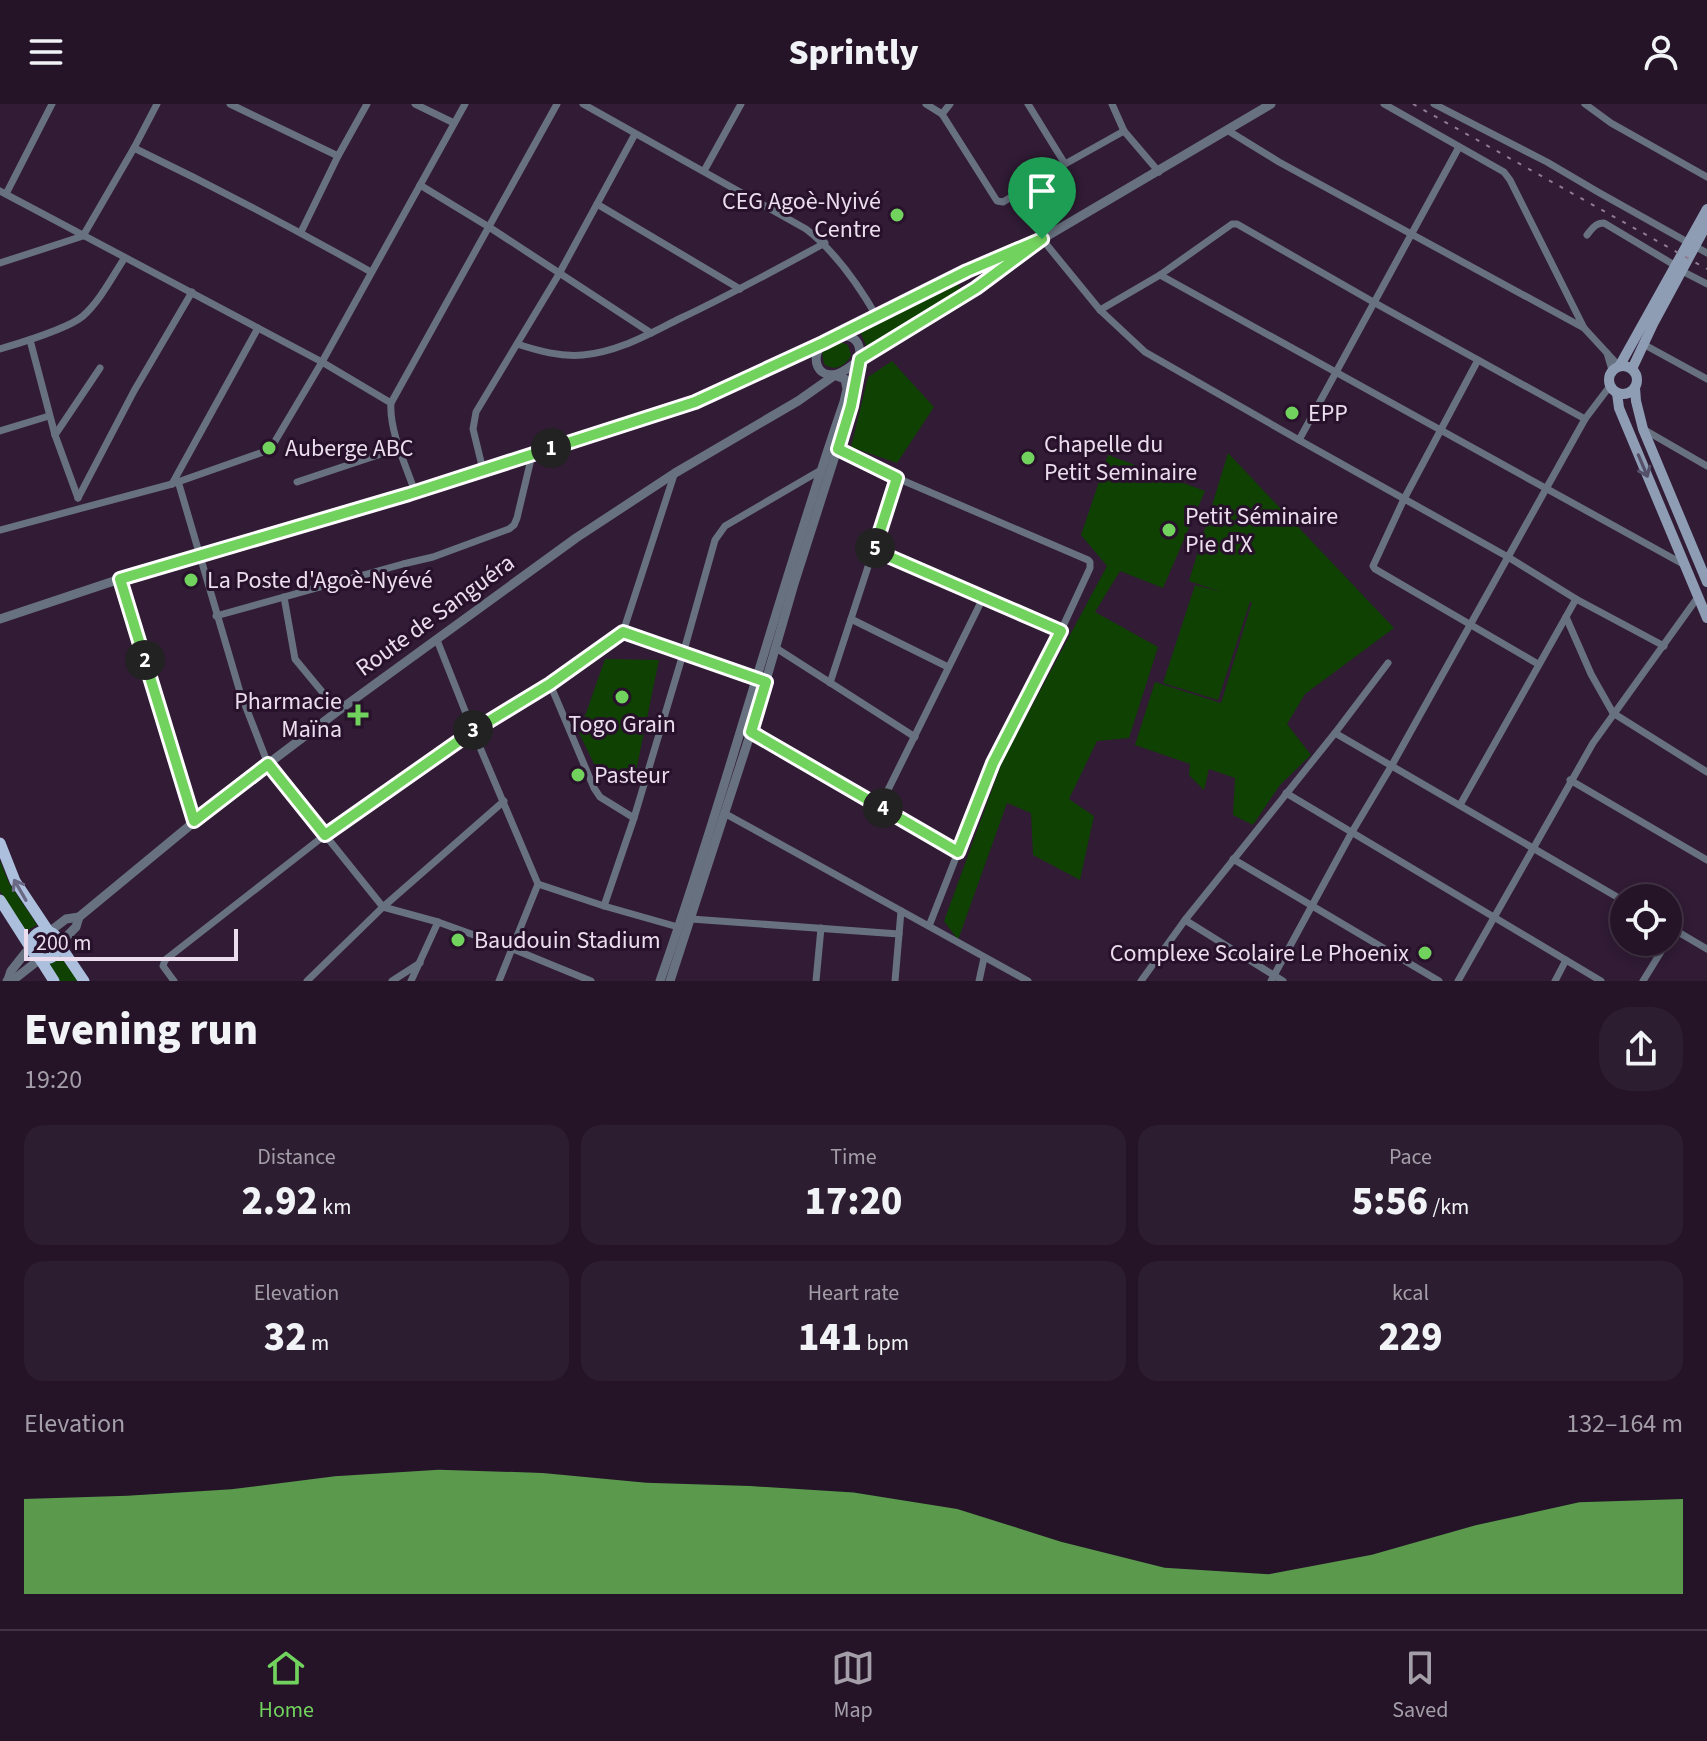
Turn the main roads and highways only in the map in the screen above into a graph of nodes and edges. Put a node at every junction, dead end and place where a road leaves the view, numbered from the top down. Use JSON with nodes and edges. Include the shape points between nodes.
{"nodes":[{"id":1,"x":1707,"y":209,"type":"edge"},
{"id":2,"x":1707,"y":224,"type":"edge"},
{"id":3,"x":1692,"y":245,"type":"junction"},
{"id":4,"x":1679,"y":268,"type":"junction"},
{"id":5,"x":1617,"y":367,"type":"junction"},
{"id":6,"x":1632,"y":369,"type":"junction"},
{"id":7,"x":1635,"y":388,"type":"junction"},
{"id":8,"x":1613,"y":390,"type":"junction"},
{"id":9,"x":1705,"y":576,"type":"edge"},
{"id":10,"x":1707,"y":618,"type":"edge"},
{"id":11,"x":0,"y":843,"type":"edge"},
{"id":12,"x":0,"y":900,"type":"edge"},
{"id":13,"x":49,"y":932,"type":"junction"},
{"id":14,"x":59,"y":944,"type":"junction"},
{"id":15,"x":30,"y":947,"type":"junction"},
{"id":16,"x":40,"y":959,"type":"junction"},
{"id":17,"x":54,"y":981,"type":"edge"},
{"id":18,"x":84,"y":981,"type":"edge"}],
"edges":[{"from":1,"to":3,"type":"main road"},
{"from":2,"to":3,"type":"main road"},
{"from":3,"to":4,"type":"main road"},
{"from":4,"to":5,"type":"main road"},
{"from":4,"to":6,"type":"main road"},
{"from":5,"to":6,"type":"main road"},
{"from":5,"to":8,"type":"main road","via":[[1609,375]]},
{"from":6,"to":7,"type":"main road","via":[[1637,374]]},
{"from":7,"to":8,"type":"main road","via":[[1629,393]]},
{"from":7,"to":9,"type":"main road","via":[[1643,429]]},
{"from":8,"to":10,"type":"main road","one_way":true},
{"from":13,"to":11,"type":"main road","one_way":true,"via":[[15,881]]},
{"from":12,"to":15,"type":"main road"},
{"from":13,"to":14,"type":"main road"},
{"from":13,"to":15,"type":"main road","via":[[34,935]]},
{"from":14,"to":16,"type":"main road","via":[[52,958]]},
{"from":14,"to":18,"type":"main road"},
{"from":15,"to":16,"type":"main road"},
{"from":16,"to":17,"type":"main road"}]}
